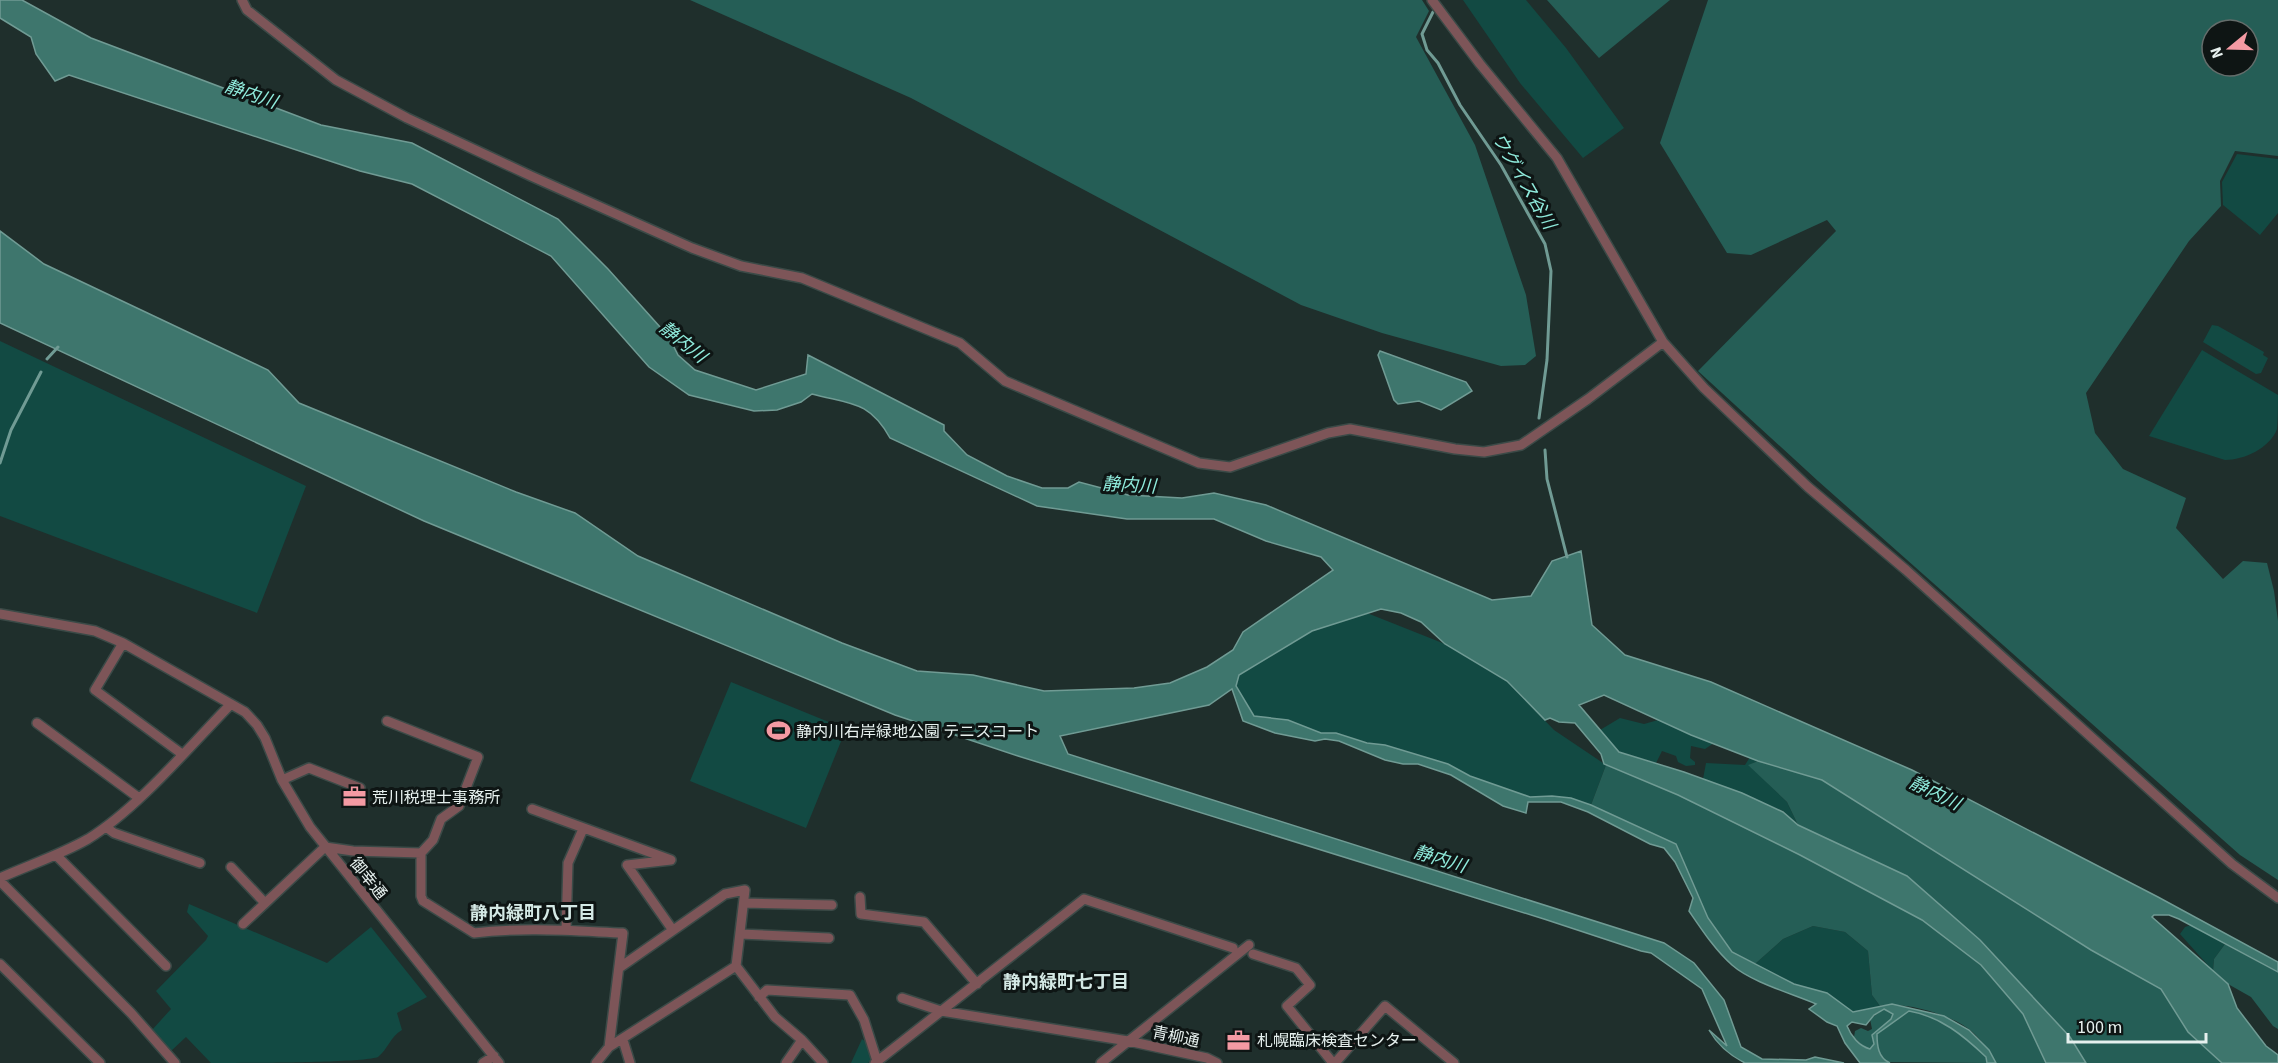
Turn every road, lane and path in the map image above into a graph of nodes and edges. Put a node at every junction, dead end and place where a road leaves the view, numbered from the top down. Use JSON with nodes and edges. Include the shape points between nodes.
{"nodes":[{"id":1,"x":242,"y":0,"type":"edge"},
{"id":2,"x":1432,"y":0,"type":"edge"},
{"id":3,"x":1663,"y":342,"type":"junction"},
{"id":4,"x":0,"y":614,"type":"edge"},
{"id":5,"x":123,"y":644,"type":"junction"},
{"id":6,"x":231,"y":704,"type":"junction"},
{"id":7,"x":387,"y":721,"type":"dead end"},
{"id":8,"x":37,"y":723,"type":"dead end"},
{"id":9,"x":182,"y":754,"type":"junction"},
{"id":10,"x":282,"y":780,"type":"junction"},
{"id":11,"x":360,"y":788,"type":"dead end"},
{"id":12,"x":139,"y":798,"type":"junction"},
{"id":13,"x":532,"y":809,"type":"dead end"},
{"id":14,"x":106,"y":826,"type":"junction"},
{"id":15,"x":583,"y":829,"type":"junction"},
{"id":16,"x":325,"y":847,"type":"junction"},
{"id":17,"x":421,"y":853,"type":"junction"},
{"id":18,"x":56,"y":855,"type":"junction"},
{"id":19,"x":200,"y":863,"type":"dead end"},
{"id":20,"x":231,"y":867,"type":"dead end"},
{"id":21,"x":0,"y":879,"type":"edge"},
{"id":22,"x":860,"y":897,"type":"dead end"},
{"id":23,"x":2278,"y":898,"type":"edge"},
{"id":24,"x":265,"y":903,"type":"junction"},
{"id":25,"x":744,"y":903,"type":"junction"},
{"id":26,"x":832,"y":905,"type":"dead end"},
{"id":27,"x":243,"y":924,"type":"dead end"},
{"id":28,"x":672,"y":929,"type":"junction"},
{"id":29,"x":566,"y":930,"type":"junction"},
{"id":30,"x":740,"y":934,"type":"junction"},
{"id":31,"x":829,"y":938,"type":"dead end"},
{"id":32,"x":1233,"y":948,"type":"dead end"},
{"id":33,"x":0,"y":964,"type":"edge"},
{"id":34,"x":166,"y":966,"type":"dead end"},
{"id":35,"x":736,"y":966,"type":"junction"},
{"id":36,"x":619,"y":968,"type":"junction"},
{"id":37,"x":977,"y":984,"type":"junction"},
{"id":38,"x":759,"y":997,"type":"junction"},
{"id":39,"x":903,"y":998,"type":"dead end"},
{"id":40,"x":941,"y":1011,"type":"junction"},
{"id":41,"x":623,"y":1040,"type":"junction"},
{"id":42,"x":802,"y":1040,"type":"junction"},
{"id":43,"x":1128,"y":1041,"type":"junction"},
{"id":44,"x":609,"y":1047,"type":"junction"},
{"id":45,"x":496,"y":1060,"type":"edge"},
{"id":46,"x":876,"y":1062,"type":"edge"},
{"id":47,"x":100,"y":1063,"type":"edge"},
{"id":48,"x":175,"y":1063,"type":"edge"},
{"id":49,"x":483,"y":1063,"type":"edge"},
{"id":50,"x":596,"y":1063,"type":"edge"},
{"id":51,"x":630,"y":1063,"type":"edge"},
{"id":52,"x":786,"y":1063,"type":"edge"},
{"id":53,"x":823,"y":1063,"type":"edge"},
{"id":54,"x":1101,"y":1063,"type":"edge"},
{"id":55,"x":1217,"y":1063,"type":"edge"},
{"id":56,"x":1334,"y":1063,"type":"edge"},
{"id":57,"x":1454,"y":1063,"type":"edge"}],
"edges":[{"from":1,"to":3,"type":"street","via":[[248,10],[336,80],[407,118],[692,248],[741,266],[802,278],[960,343],[1005,381],[1199,463],[1230,467],[1350,429],[1484,452],[1521,445]]},
{"from":2,"to":3,"type":"street","via":[[1557,158]]},
{"from":3,"to":23,"type":"street","via":[[1704,388],[1808,488],[1906,570],[2232,864]]},
{"from":4,"to":5,"type":"street","name":"御幸通","via":[[95,631]]},
{"from":5,"to":6,"type":"street","name":"御幸通"},
{"from":5,"to":9,"type":"street","via":[[95,690]]},
{"from":6,"to":9,"type":"street"},
{"from":6,"to":10,"type":"street","name":"御幸通","via":[[244,712],[266,738]]},
{"from":7,"to":17,"type":"street","via":[[478,757],[459,806],[441,819],[433,840]]},
{"from":8,"to":12,"type":"street"},
{"from":9,"to":12,"type":"street"},
{"from":10,"to":11,"type":"street","via":[[309,768]]},
{"from":10,"to":16,"type":"street","name":"御幸通"},
{"from":12,"to":14,"type":"street"},
{"from":13,"to":15,"type":"street"},
{"from":14,"to":18,"type":"street"},
{"from":14,"to":19,"type":"street","via":[[114,833]]},
{"from":15,"to":28,"type":"street","via":[[671,860],[627,865]]},
{"from":15,"to":29,"type":"street","via":[[568,862]]},
{"from":16,"to":17,"type":"street"},
{"from":16,"to":24,"type":"street"},
{"from":16,"to":45,"type":"street","name":"御幸通"},
{"from":17,"to":29,"type":"street","via":[[423,901],[474,933]]},
{"from":18,"to":21,"type":"street"},
{"from":18,"to":34,"type":"street"},
{"from":20,"to":24,"type":"street"},
{"from":21,"to":48,"type":"street"},
{"from":22,"to":37,"type":"street","via":[[861,914],[924,922]]},
{"from":24,"to":27,"type":"street"},
{"from":25,"to":26,"type":"street"},
{"from":25,"to":28,"type":"street","via":[[745,890],[726,894]]},
{"from":25,"to":30,"type":"street"},
{"from":28,"to":36,"type":"street"},
{"from":29,"to":36,"type":"street","via":[[623,933]]},
{"from":30,"to":31,"type":"street"},
{"from":30,"to":35,"type":"street"},
{"from":32,"to":37,"type":"street","via":[[1084,899]]},
{"from":33,"to":47,"type":"street"},
{"from":35,"to":38,"type":"street"},
{"from":35,"to":41,"type":"street"},
{"from":36,"to":44,"type":"street"},
{"from":37,"to":40,"type":"street"},
{"from":38,"to":42,"type":"street"},
{"from":38,"to":46,"type":"street","via":[[767,990],[850,996],[864,1020]]},
{"from":39,"to":40,"type":"street","name":"青柳通"},
{"from":40,"to":43,"type":"street","name":"青柳通"},
{"from":40,"to":46,"type":"street"},
{"from":41,"to":44,"type":"street"},
{"from":41,"to":51,"type":"street"},
{"from":42,"to":52,"type":"street"},
{"from":42,"to":53,"type":"street"},
{"from":43,"to":54,"type":"street"},
{"from":43,"to":55,"type":"street","name":"青柳通"},
{"from":43,"to":56,"type":"street","via":[[1251,950],[1296,968],[1310,985],[1287,1006]]},
{"from":44,"to":50,"type":"street"},
{"from":45,"to":49,"type":"street"},
{"from":56,"to":57,"type":"street","via":[[1385,1006]]}]}
